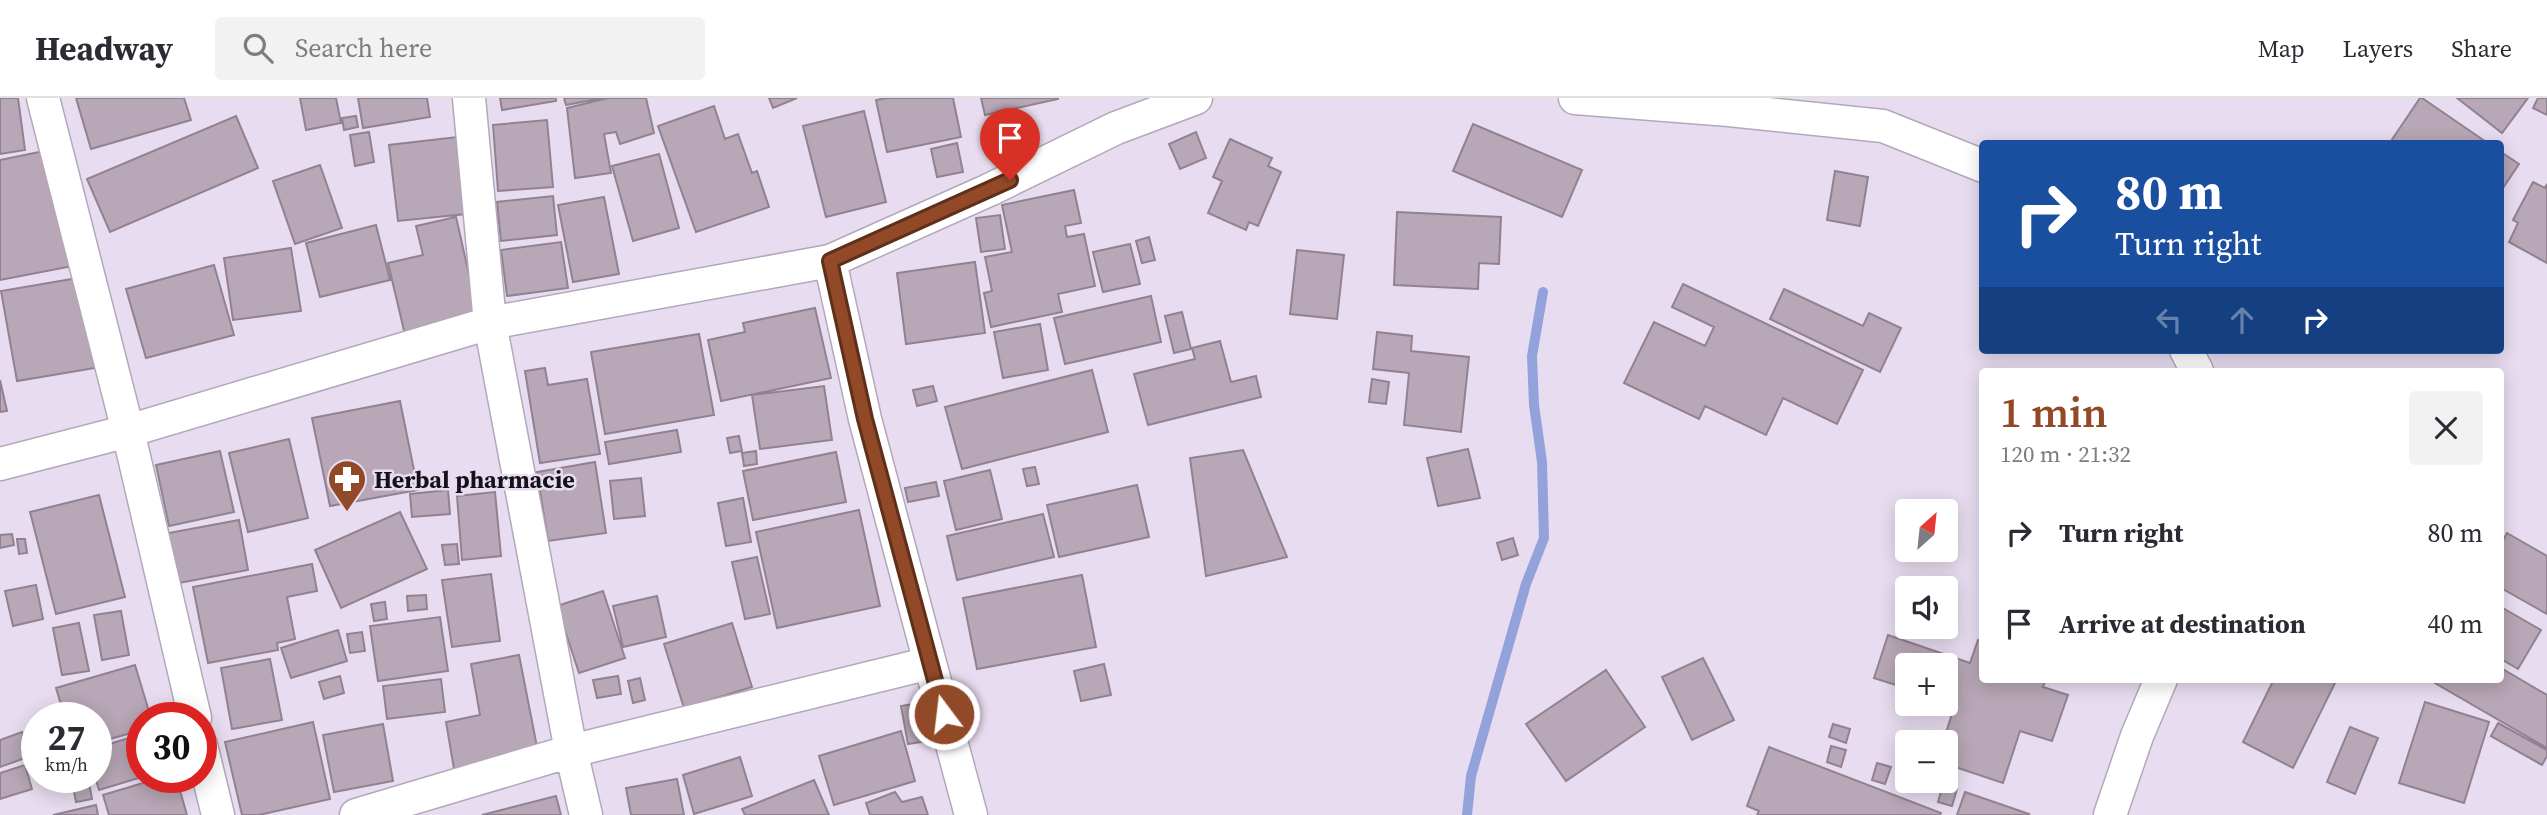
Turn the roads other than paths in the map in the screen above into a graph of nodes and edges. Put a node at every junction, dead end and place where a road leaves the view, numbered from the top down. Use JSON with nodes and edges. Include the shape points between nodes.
{"nodes":[{"id":1,"x":43,"y":98,"type":"edge"},
{"id":2,"x":468,"y":98,"type":"edge"},
{"id":3,"x":1196,"y":98,"type":"edge"},
{"id":4,"x":1575,"y":98,"type":"edge"},
{"id":5,"x":1979,"y":164,"type":"edge"},
{"id":6,"x":830,"y":261,"type":"junction"},
{"id":7,"x":490,"y":323,"type":"junction"},
{"id":8,"x":128,"y":431,"type":"junction"},
{"id":9,"x":0,"y":464,"type":"edge"},
{"id":10,"x":930,"y":663,"type":"junction"},
{"id":11,"x":2159,"y":683,"type":"edge"},
{"id":12,"x":191,"y":702,"type":"edge"},
{"id":13,"x":571,"y":751,"type":"junction"},
{"id":14,"x":213,"y":793,"type":"edge"},
{"id":15,"x":218,"y":815,"type":"edge"},
{"id":16,"x":356,"y":815,"type":"edge"},
{"id":17,"x":586,"y":815,"type":"edge"},
{"id":18,"x":971,"y":815,"type":"edge"},
{"id":19,"x":2110,"y":815,"type":"edge"}],
"edges":[{"from":1,"to":8,"type":"street"},
{"from":2,"to":7,"type":"street"},
{"from":3,"to":6,"type":"street","via":[[1116,128]]},
{"from":4,"to":5,"type":"street","via":[[1883,126]]},
{"from":6,"to":7,"type":"street"},
{"from":6,"to":10,"type":"street","via":[[865,419]]},
{"from":7,"to":8,"type":"street"},
{"from":7,"to":13,"type":"street"},
{"from":8,"to":9,"type":"street"},
{"from":8,"to":12,"type":"street"},
{"from":10,"to":13,"type":"street"},
{"from":10,"to":18,"type":"street"},
{"from":11,"to":19,"type":"street"},
{"from":13,"to":16,"type":"street"},
{"from":13,"to":17,"type":"street"},
{"from":14,"to":15,"type":"street"}]}
